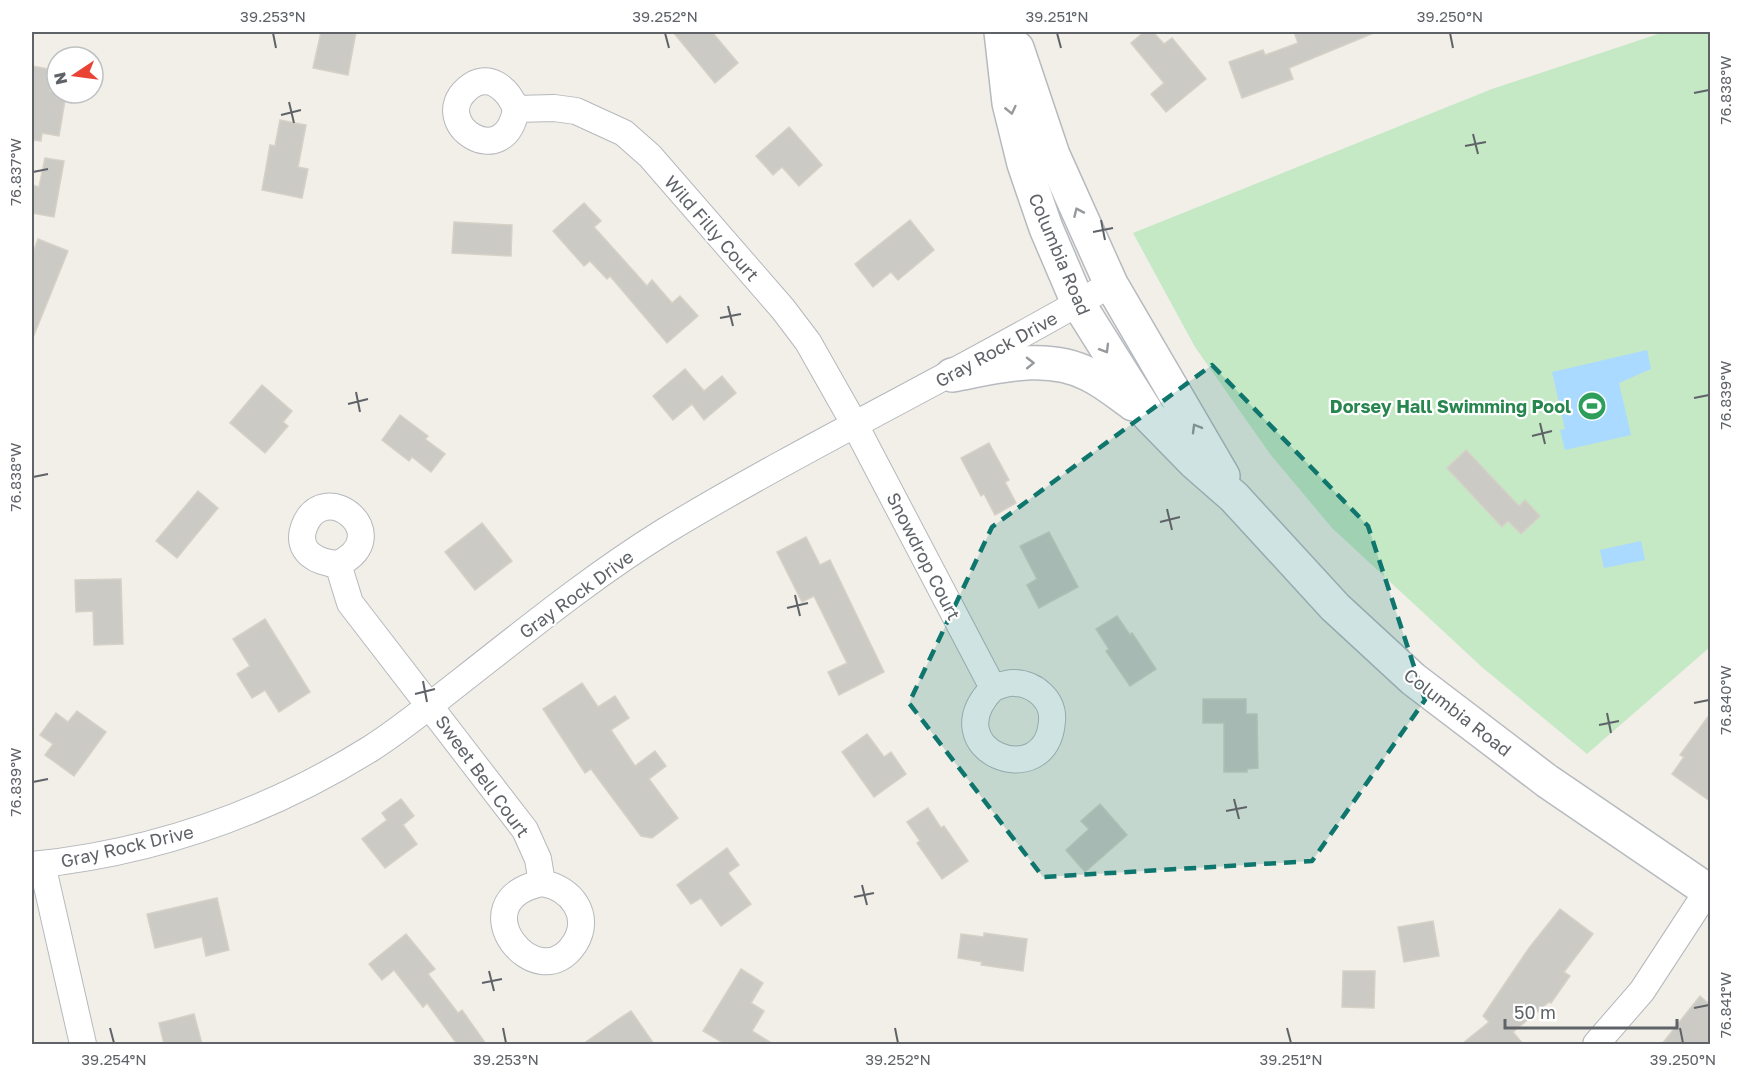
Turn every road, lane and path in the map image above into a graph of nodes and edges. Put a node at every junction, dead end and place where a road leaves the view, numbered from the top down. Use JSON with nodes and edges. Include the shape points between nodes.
{"nodes":[{"id":1,"x":1001,"y":32,"type":"edge"},
{"id":2,"x":1012,"y":32,"type":"edge"},
{"id":3,"x":516,"y":109,"type":"dead end"},
{"id":4,"x":1111,"y":284,"type":"junction"},
{"id":5,"x":1078,"y":303,"type":"junction"},
{"id":6,"x":952,"y":375,"type":"junction"},
{"id":7,"x":1149,"y":416,"type":"junction"},
{"id":8,"x":855,"y":425,"type":"junction"},
{"id":9,"x":1234,"y":497,"type":"junction"},
{"id":10,"x":338,"y":564,"type":"dead end"},
{"id":11,"x":993,"y":688,"type":"dead end"},
{"id":12,"x":431,"y":705,"type":"junction"},
{"id":13,"x":37,"y":865,"type":"edge"},
{"id":14,"x":542,"y":883,"type":"dead end"},
{"id":15,"x":1709,"y":891,"type":"edge"},
{"id":16,"x":83,"y":1044,"type":"edge"},
{"id":17,"x":1596,"y":1044,"type":"edge"}],
"edges":[{"from":1,"to":5,"type":"street","name":"Columbia Road","one_way":true,"via":[[1009,103],[1024,164]]},
{"from":4,"to":2,"type":"street","name":"Columbia Road","one_way":true,"via":[[1053,155]]},
{"from":3,"to":8,"type":"street","name":"Wild Filly Court","via":[[576,111],[624,133],[650,156],[800,331]]},
{"from":4,"to":5,"type":"street","name":"Gray Rock Drive"},
{"from":9,"to":4,"type":"street","name":"Columbia Road","one_way":true},
{"from":5,"to":6,"type":"street","name":"Gray Rock Drive"},
{"from":5,"to":7,"type":"street","name":"Columbia Road","one_way":true},
{"from":6,"to":7,"type":"street","one_way":true,"via":[[1024,363],[1064,366],[1088,374]]},
{"from":6,"to":8,"type":"street","name":"Gray Rock Drive"},
{"from":7,"to":9,"type":"street","name":"Columbia Road"},
{"from":8,"to":11,"type":"street","name":"Snowdrop Court"},
{"from":8,"to":12,"type":"street","name":"Gray Rock Drive","via":[[704,509],[591,579]]},
{"from":9,"to":15,"type":"street","name":"Columbia Road","via":[[1335,607],[1413,679],[1547,781]]},
{"from":10,"to":12,"type":"street","name":"Sweet Bell Court","via":[[350,603]]},
{"from":12,"to":13,"type":"street","name":"Gray Rock Drive","via":[[372,748],[319,778],[225,821],[173,838]]},
{"from":12,"to":14,"type":"street","name":"Sweet Bell Court","via":[[525,830],[538,859]]},
{"from":13,"to":16,"type":"street"},
{"from":15,"to":17,"type":"street","via":[[1642,991]]}]}
